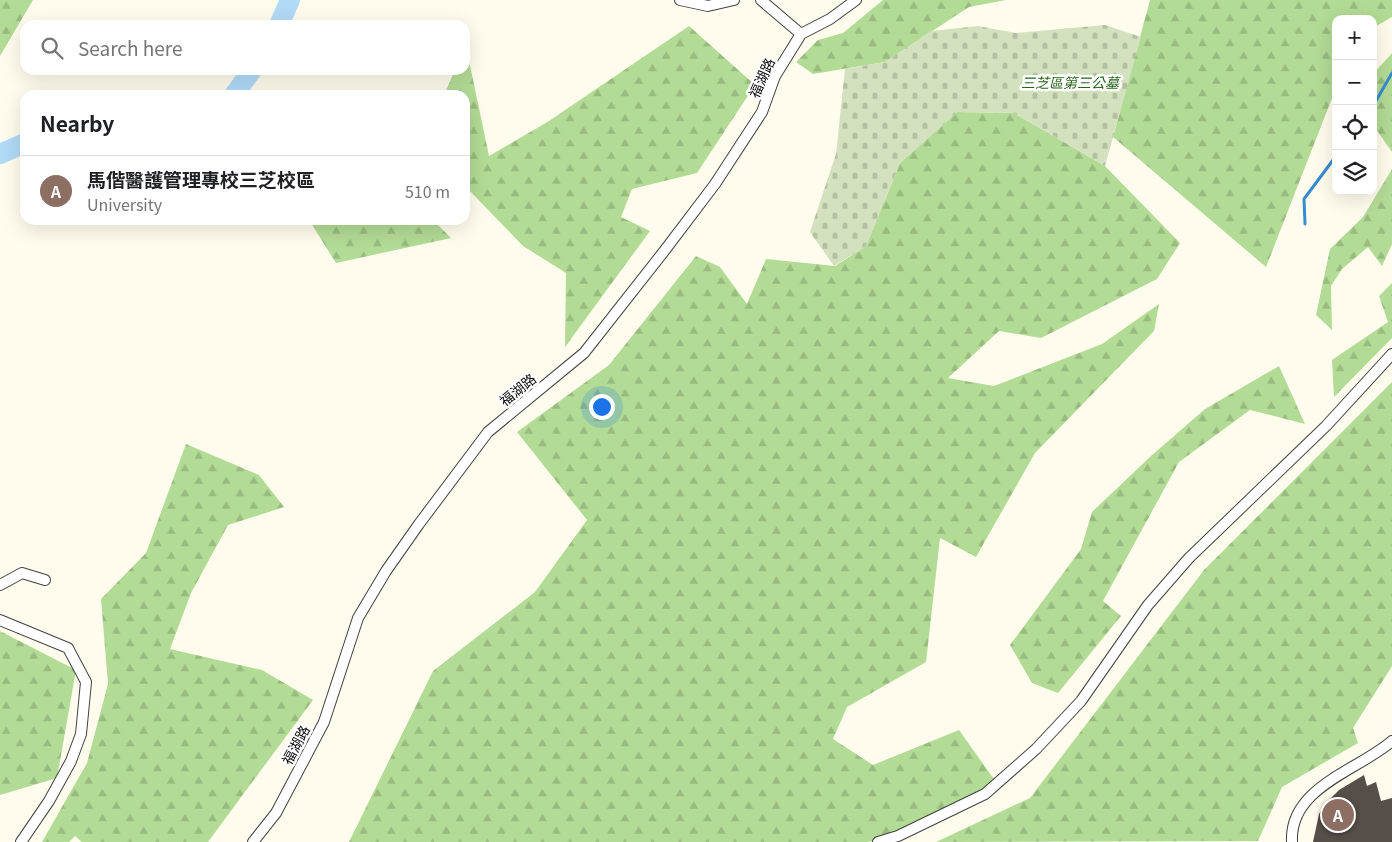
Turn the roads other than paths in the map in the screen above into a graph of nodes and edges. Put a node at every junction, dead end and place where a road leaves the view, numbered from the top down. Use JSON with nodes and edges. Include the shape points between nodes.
{"nodes":[{"id":1,"x":680,"y":0,"type":"edge"},
{"id":2,"x":734,"y":0,"type":"edge"},
{"id":3,"x":761,"y":0,"type":"edge"},
{"id":4,"x":856,"y":0,"type":"edge"},
{"id":5,"x":801,"y":34,"type":"junction"},
{"id":6,"x":1392,"y":354,"type":"edge"},
{"id":7,"x":45,"y":580,"type":"dead end"},
{"id":8,"x":0,"y":584,"type":"edge"},
{"id":9,"x":0,"y":620,"type":"edge"},
{"id":10,"x":1392,"y":742,"type":"edge"},
{"id":11,"x":21,"y":842,"type":"edge"},
{"id":12,"x":253,"y":842,"type":"edge"},
{"id":13,"x":878,"y":842,"type":"edge"},
{"id":14,"x":1292,"y":842,"type":"edge"}],
"edges":[{"from":1,"to":2,"type":"street","via":[[708,6]]},
{"from":3,"to":5,"type":"street"},
{"from":4,"to":5,"type":"street"},
{"from":5,"to":12,"type":"street","name":"福湖路","via":[[775,76],[762,112],[715,184],[584,353],[488,432],[386,570],[358,618],[324,722],[276,813]]},
{"from":6,"to":13,"type":"street","via":[[1326,426],[1189,558],[1148,605],[1081,701],[1036,749],[985,794],[898,836]]},
{"from":7,"to":8,"type":"street","via":[[22,573]]},
{"from":9,"to":11,"type":"street","via":[[68,648],[86,682],[81,734],[71,761]]},
{"from":10,"to":14,"type":"street","via":[[1323,784],[1302,807]]}]}
